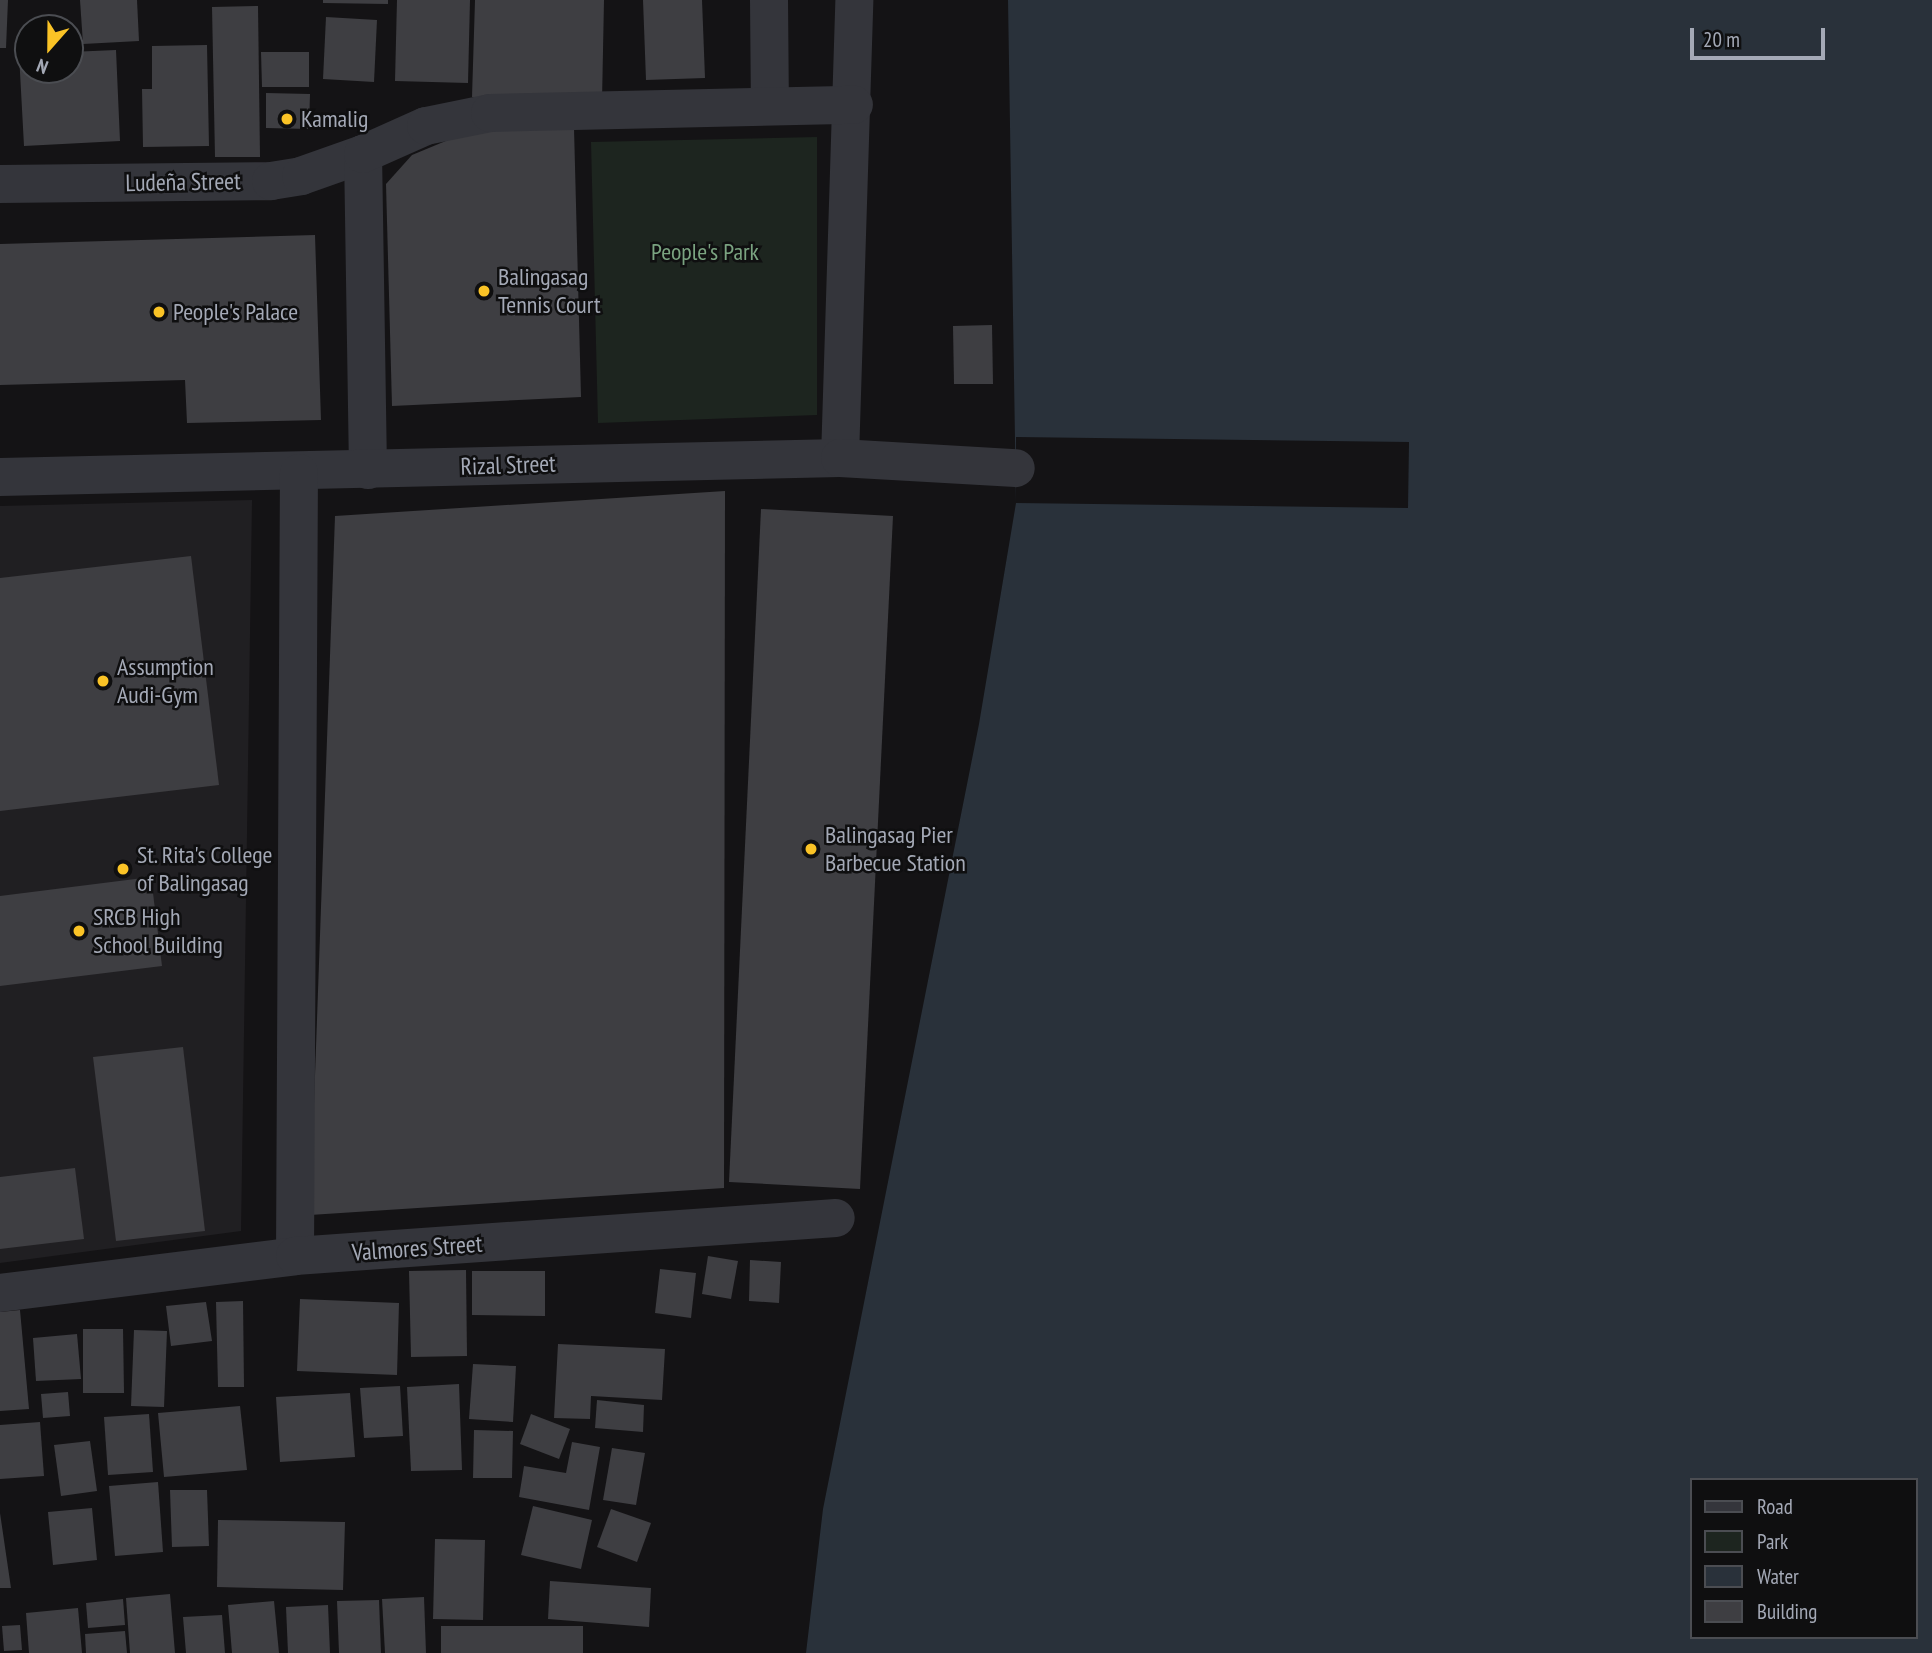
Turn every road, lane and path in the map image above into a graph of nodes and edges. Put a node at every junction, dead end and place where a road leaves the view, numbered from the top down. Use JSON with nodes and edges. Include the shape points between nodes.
{"nodes":[{"id":1,"x":769,"y":0,"type":"edge"},
{"id":2,"x":854,"y":0,"type":"edge"},
{"id":3,"x":853,"y":105,"type":"junction"},
{"id":4,"x":769,"y":106,"type":"junction"},
{"id":5,"x":363,"y":154,"type":"junction"},
{"id":6,"x":0,"y":184,"type":"edge"},
{"id":7,"x":840,"y":458,"type":"junction"},
{"id":8,"x":1016,"y":468,"type":"dead end"},
{"id":9,"x":368,"y":470,"type":"junction"},
{"id":10,"x":299,"y":473,"type":"junction"},
{"id":11,"x":0,"y":477,"type":"edge"},
{"id":12,"x":836,"y":1218,"type":"dead end"},
{"id":13,"x":295,"y":1256,"type":"junction"},
{"id":14,"x":0,"y":1293,"type":"edge"}],
"edges":[{"from":1,"to":4,"type":"street"},
{"from":2,"to":3,"type":"street"},
{"from":3,"to":4,"type":"street","name":"Ludeña Street"},
{"from":3,"to":7,"type":"street"},
{"from":4,"to":5,"type":"street","name":"Ludeña Street","via":[[490,113],[426,126]]},
{"from":5,"to":6,"type":"street","name":"Ludeña Street","via":[[301,176],[271,181]]},
{"from":5,"to":9,"type":"street"},
{"from":7,"to":8,"type":"street","name":"Rizal Street"},
{"from":7,"to":9,"type":"street","name":"Rizal Street"},
{"from":9,"to":10,"type":"street","name":"Rizal Street"},
{"from":10,"to":11,"type":"street","name":"Rizal Street"},
{"from":10,"to":13,"type":"street"},
{"from":12,"to":13,"type":"street","name":"Valmores Street"},
{"from":13,"to":14,"type":"street","name":"Valmores Street"}]}
